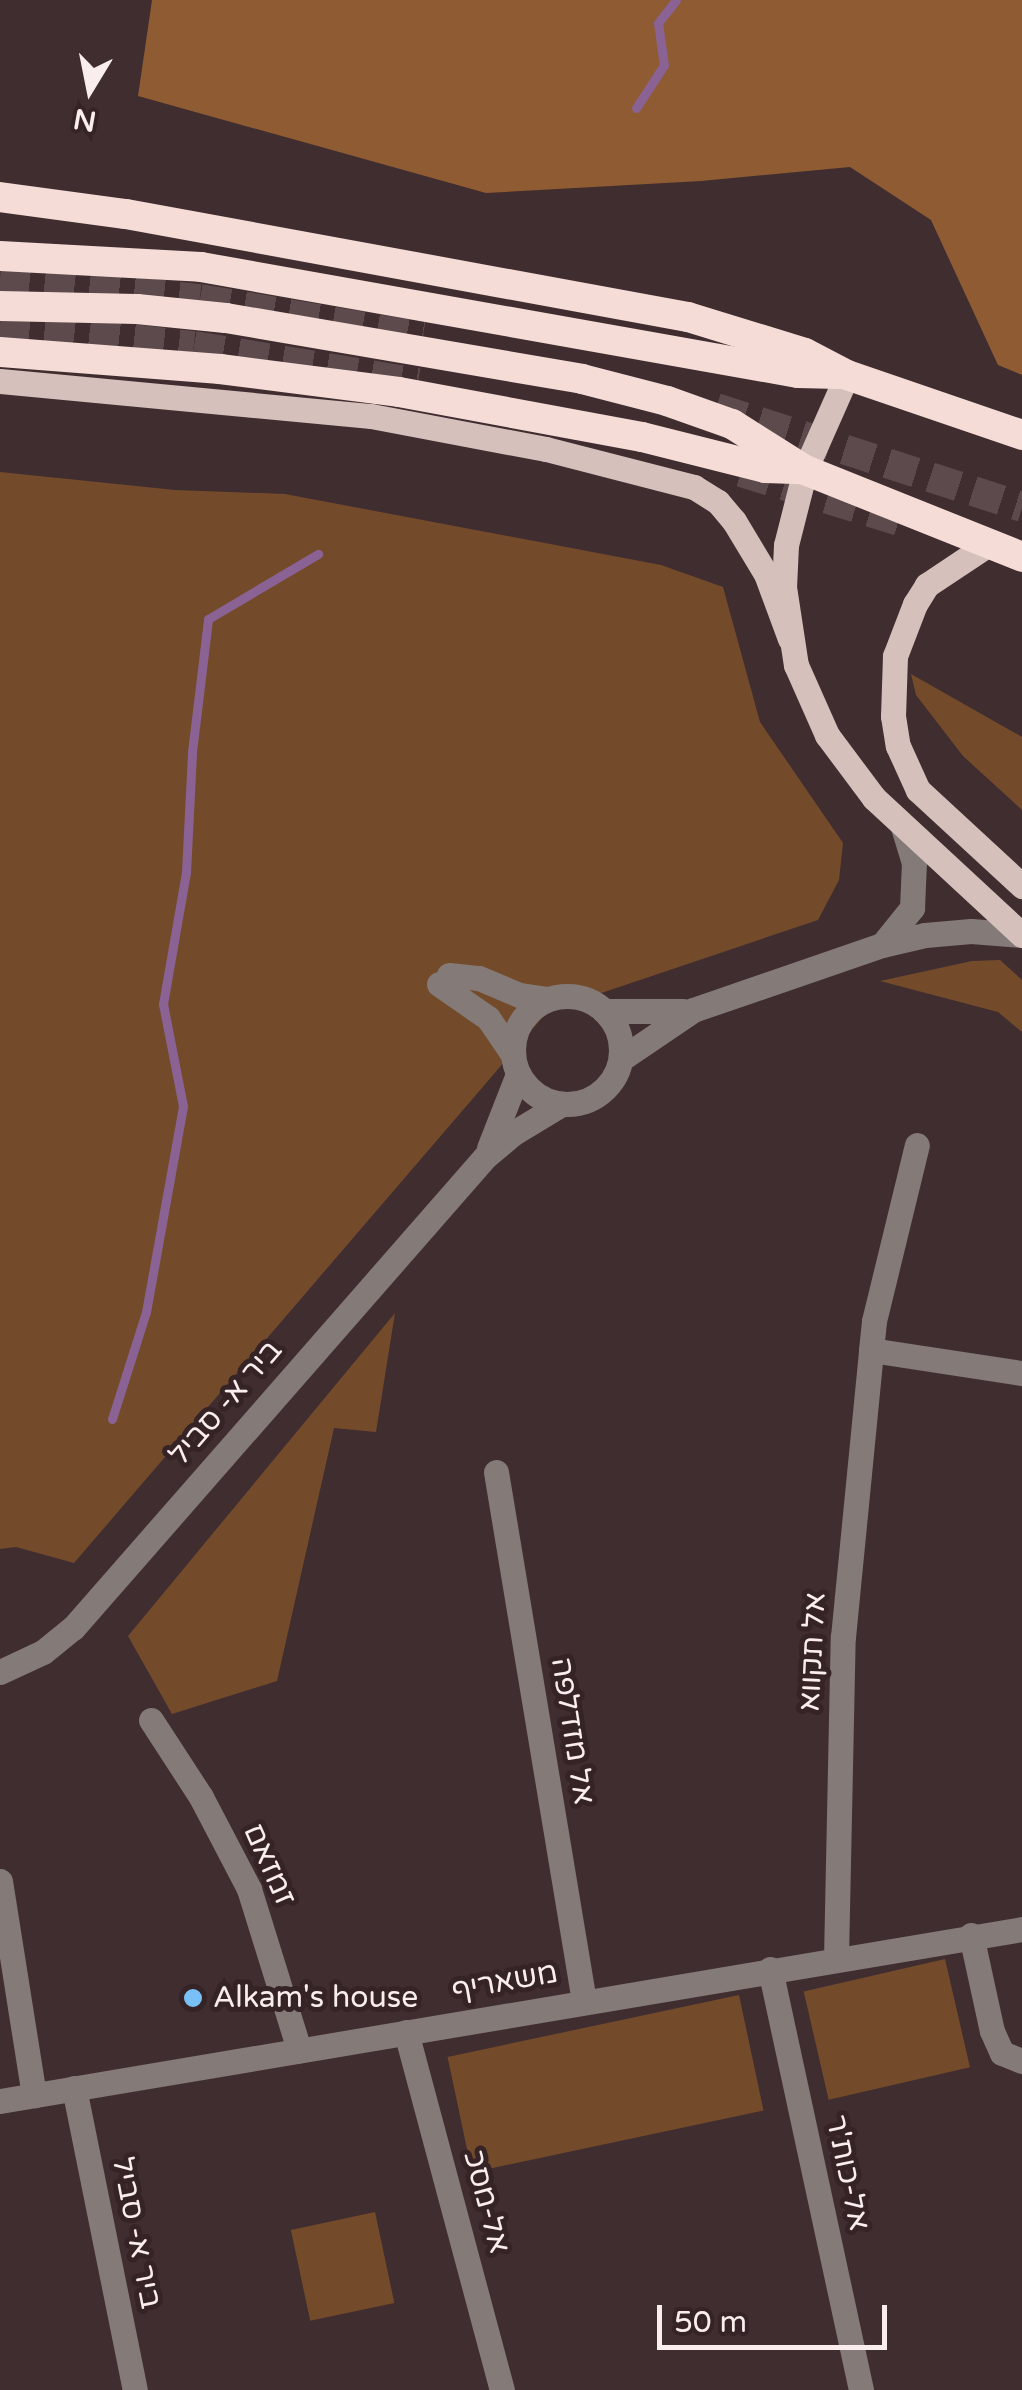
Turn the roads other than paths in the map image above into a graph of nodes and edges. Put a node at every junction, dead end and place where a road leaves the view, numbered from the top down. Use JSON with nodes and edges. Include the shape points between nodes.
{"nodes":[{"id":1,"x":0,"y":197,"type":"edge"},
{"id":2,"x":0,"y":256,"type":"edge"},
{"id":3,"x":0,"y":306,"type":"edge"},
{"id":4,"x":0,"y":352,"type":"edge"},
{"id":5,"x":848,"y":375,"type":"junction"},
{"id":6,"x":0,"y":380,"type":"edge"},
{"id":7,"x":1022,"y":435,"type":"edge"},
{"id":8,"x":804,"y":470,"type":"junction"},
{"id":9,"x":990,"y":543,"type":"junction"},
{"id":10,"x":1022,"y":557,"type":"edge"},
{"id":11,"x":790,"y":639,"type":"junction"},
{"id":12,"x":903,"y":828,"type":"junction"},
{"id":13,"x":1022,"y":886,"type":"edge"},
{"id":14,"x":1022,"y":935,"type":"edge"},
{"id":15,"x":882,"y":945,"type":"junction"},
{"id":16,"x":548,"y":999,"type":"junction"},
{"id":17,"x":693,"y":1010,"type":"junction"},
{"id":18,"x":604,"y":1011,"type":"junction"},
{"id":19,"x":621,"y":1060,"type":"junction"},
{"id":20,"x":515,"y":1064,"type":"junction"},
{"id":21,"x":560,"y":1105,"type":"junction"},
{"id":22,"x":917,"y":1145,"type":"dead end"},
{"id":23,"x":485,"y":1157,"type":"junction"},
{"id":24,"x":871,"y":1350,"type":"junction"},
{"id":25,"x":1022,"y":1373,"type":"edge"},
{"id":26,"x":496,"y":1472,"type":"dead end"},
{"id":27,"x":0,"y":1672,"type":"edge"},
{"id":28,"x":151,"y":1720,"type":"dead end"},
{"id":29,"x":0,"y":1881,"type":"edge"},
{"id":30,"x":1022,"y":1928,"type":"edge"},
{"id":31,"x":971,"y":1935,"type":"junction"},
{"id":32,"x":836,"y":1958,"type":"junction"},
{"id":33,"x":770,"y":1969,"type":"junction"},
{"id":34,"x":584,"y":2001,"type":"junction"},
{"id":35,"x":406,"y":2032,"type":"junction"},
{"id":36,"x":298,"y":2050,"type":"junction"},
{"id":37,"x":1022,"y":2061,"type":"edge"},
{"id":38,"x":74,"y":2088,"type":"junction"},
{"id":39,"x":34,"y":2095,"type":"junction"},
{"id":40,"x":0,"y":2100,"type":"edge"},
{"id":41,"x":135,"y":2390,"type":"edge"},
{"id":42,"x":502,"y":2390,"type":"edge"},
{"id":43,"x":861,"y":2390,"type":"edge"}],
"edges":[{"from":1,"to":5,"type":"highway","via":[[620,302],[805,353]]},
{"from":2,"to":5,"type":"highway","via":[[201,267],[798,373]]},
{"from":3,"to":8,"type":"highway","via":[[226,318],[582,379],[732,424]]},
{"from":4,"to":8,"type":"highway","via":[[220,368],[398,392],[642,437],[765,468]]},
{"from":5,"to":7,"type":"highway"},
{"from":5,"to":8,"type":"main road"},
{"from":6,"to":11,"type":"main road","via":[[371,416],[546,449],[694,487],[718,502],[748,544]]},
{"from":8,"to":9,"type":"highway"},
{"from":8,"to":11,"type":"main road","via":[[786,544]]},
{"from":9,"to":10,"type":"highway"},
{"from":9,"to":13,"type":"main road","via":[[928,584],[915,604],[895,656],[893,716],[918,790]]},
{"from":11,"to":12,"type":"main road","via":[[827,735]]},
{"from":12,"to":14,"type":"main road"},
{"from":12,"to":15,"type":"street","via":[[914,863],[912,908]]},
{"from":14,"to":15,"type":"street","via":[[925,934]]},
{"from":15,"to":17,"type":"street"},
{"from":16,"to":18,"type":"street","via":[[578,997]]},
{"from":16,"to":20,"type":"street","via":[[521,1020]]},
{"from":16,"to":20,"type":"street","via":[[479,978],[444,979],[488,1018]]},
{"from":17,"to":18,"type":"street"},
{"from":17,"to":19,"type":"street"},
{"from":18,"to":19,"type":"street","via":[[619,1033]]},
{"from":19,"to":21,"type":"street","via":[[600,1094]]},
{"from":20,"to":21,"type":"street","via":[[528,1089]]},
{"from":20,"to":23,"type":"street","name":"ביר א- סביל"},
{"from":21,"to":23,"type":"street","name":"ביר א- סביל"},
{"from":22,"to":24,"type":"street","name":"אל תקווא"},
{"from":23,"to":27,"type":"street","name":"ביר א- סביל","via":[[73,1628],[44,1652]]},
{"from":24,"to":25,"type":"street"},
{"from":24,"to":32,"type":"street","name":"אל תקווא","via":[[844,1637]]},
{"from":26,"to":34,"type":"street","name":"אל מזדלפה"},
{"from":28,"to":36,"type":"street","name":"זמזאם","via":[[250,1889]]},
{"from":29,"to":39,"type":"street"},
{"from":30,"to":31,"type":"street","name":"משאריף"},
{"from":31,"to":32,"type":"street","name":"משאריף"},
{"from":31,"to":37,"type":"street","via":[[992,2031],[1002,2052]]},
{"from":32,"to":33,"type":"street","name":"משאריף"},
{"from":33,"to":34,"type":"street","name":"משאריף"},
{"from":33,"to":43,"type":"street","name":"אל-כות'ר"},
{"from":34,"to":35,"type":"street","name":"משאריף"},
{"from":35,"to":36,"type":"street","name":"משאריף"},
{"from":35,"to":42,"type":"street","name":"אל-מסכ"},
{"from":36,"to":38,"type":"street","name":"משאריף"},
{"from":38,"to":39,"type":"street","name":"משאריף"},
{"from":38,"to":41,"type":"street","name":"ביר א- סביל"},
{"from":39,"to":40,"type":"street","name":"משאריף"}]}
